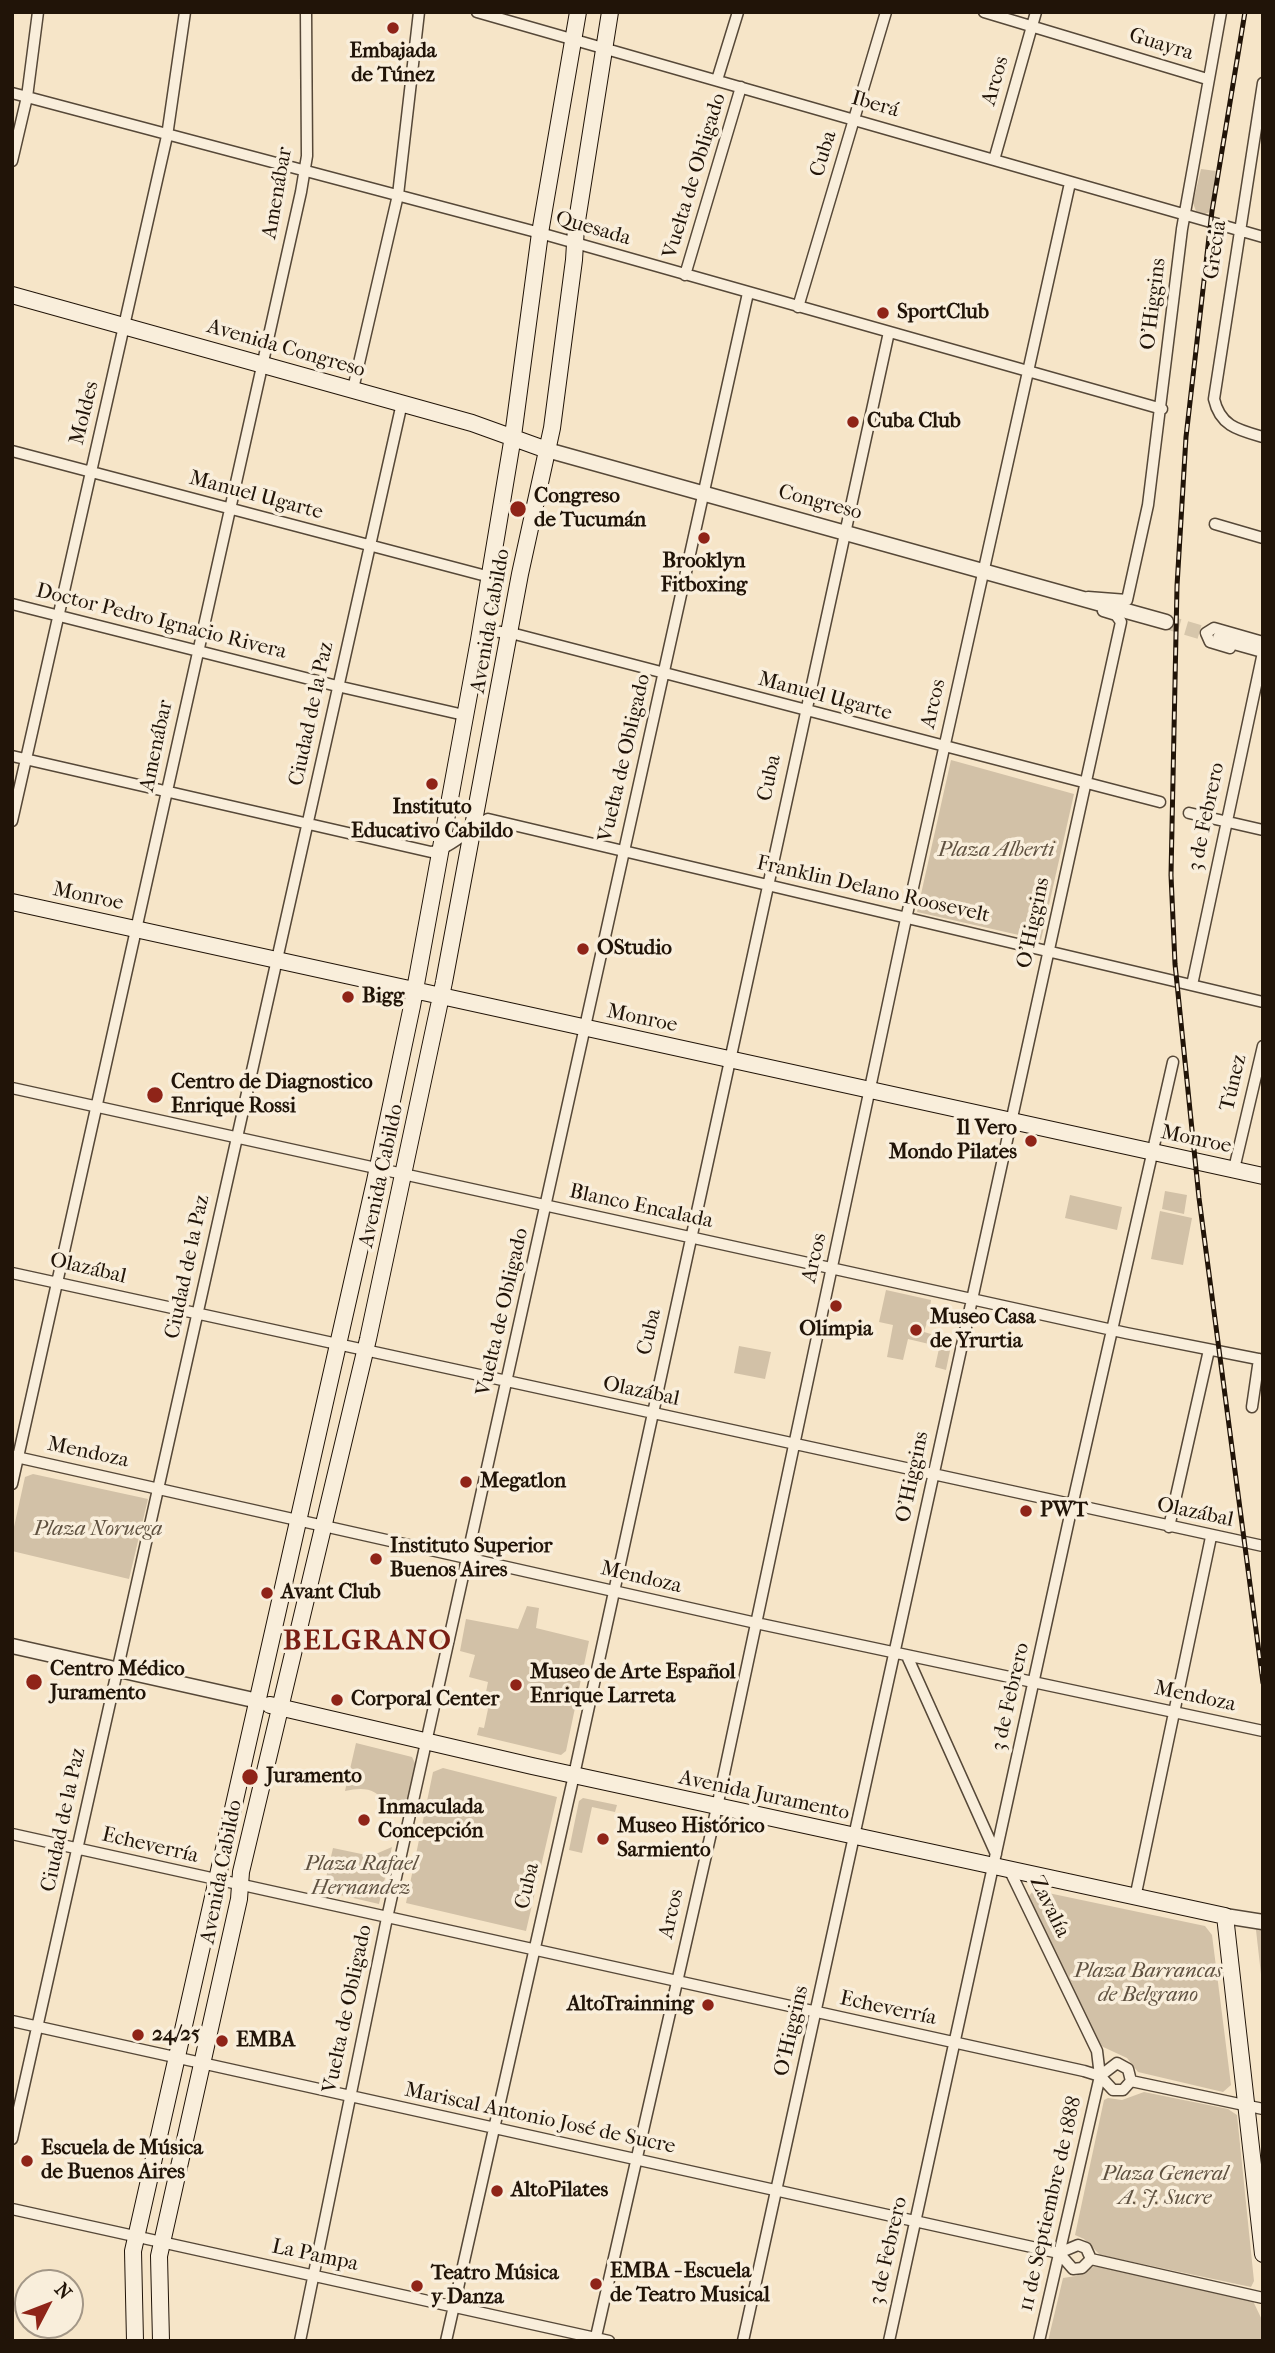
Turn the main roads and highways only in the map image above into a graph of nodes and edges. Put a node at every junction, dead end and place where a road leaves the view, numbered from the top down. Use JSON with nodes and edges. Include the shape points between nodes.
{"nodes":[{"id":1,"x":578,"y":12,"type":"edge"},
{"id":2,"x":610,"y":12,"type":"edge"},
{"id":3,"x":12,"y":295,"type":"edge"},
{"id":4,"x":513,"y":436,"type":"junction"},
{"id":5,"x":540,"y":447,"type":"junction"},
{"id":6,"x":12,"y":902,"type":"edge"},
{"id":7,"x":415,"y":990,"type":"junction"},
{"id":8,"x":441,"y":996,"type":"junction"},
{"id":9,"x":1263,"y":1175,"type":"edge"},
{"id":10,"x":268,"y":1704,"type":"junction"},
{"id":11,"x":1255,"y":2107,"type":"edge"},
{"id":12,"x":1263,"y":2254,"type":"edge"},
{"id":13,"x":135,"y":2341,"type":"edge"},
{"id":14,"x":160,"y":2341,"type":"edge"}],
"edges":[{"from":1,"to":4,"type":"main road","name":"Avenida Cabildo","via":[[540,233]]},
{"from":2,"to":5,"type":"main road","name":"Avenida Cabildo"},
{"from":3,"to":4,"type":"main road","name":"Avenida Congreso"},
{"from":4,"to":5,"type":"main road","name":"Avenida Congreso"},
{"from":4,"to":7,"type":"main road","name":"Avenida Cabildo"},
{"from":5,"to":8,"type":"main road","name":"Avenida Cabildo","via":[[511,633]]},
{"from":6,"to":7,"type":"main road","name":"Monroe"},
{"from":7,"to":8,"type":"main road","name":"Monroe"},
{"from":7,"to":10,"type":"main road","name":"Avenida Cabildo","via":[[297,1522]]},
{"from":8,"to":9,"type":"main road","name":"Monroe"},
{"from":8,"to":10,"type":"main road","name":"Avenida Cabildo","via":[[324,1528]]},
{"from":10,"to":11,"type":"main road","name":"Avenida Juramento","via":[[717,1807],[994,1861],[1010,1871],[1225,1916]]},
{"from":10,"to":13,"type":"main road","name":"Avenida Cabildo","via":[[217,1881],[136,2236],[132,2263]]},
{"from":10,"to":14,"type":"main road","name":"Avenida Cabildo","via":[[240,1886],[158,2271]]},
{"from":11,"to":12,"type":"main road"}]}
